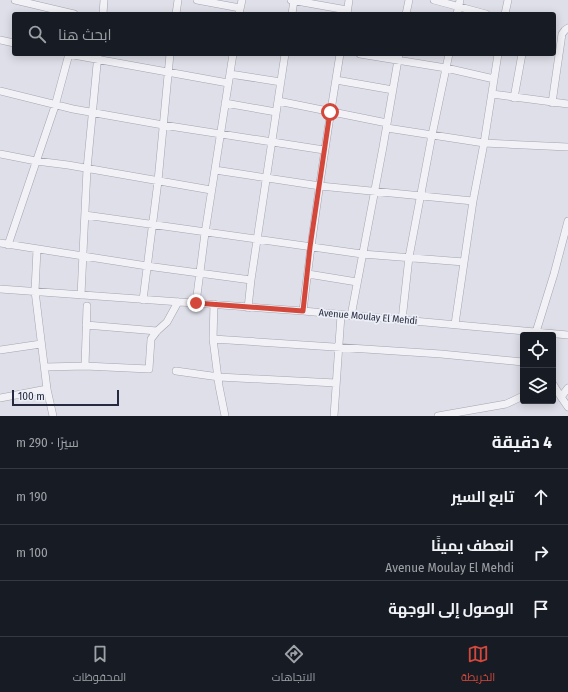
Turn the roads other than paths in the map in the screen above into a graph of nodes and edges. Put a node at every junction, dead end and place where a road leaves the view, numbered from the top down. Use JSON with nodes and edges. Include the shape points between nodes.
{"nodes":[{"id":1,"x":15,"y":0,"type":"edge"},
{"id":2,"x":104,"y":0,"type":"edge"},
{"id":3,"x":178,"y":0,"type":"edge"},
{"id":4,"x":197,"y":0,"type":"edge"},
{"id":5,"x":242,"y":0,"type":"edge"},
{"id":6,"x":293,"y":0,"type":"edge"},
{"id":7,"x":349,"y":0,"type":"edge"},
{"id":8,"x":409,"y":0,"type":"edge"},
{"id":9,"x":434,"y":0,"type":"edge"},
{"id":10,"x":508,"y":0,"type":"edge"},
{"id":11,"x":458,"y":7,"type":"edge"},
{"id":12,"x":240,"y":11,"type":"edge"},
{"id":13,"x":66,"y":12,"type":"edge"},
{"id":14,"x":103,"y":12,"type":"edge"},
{"id":15,"x":176,"y":12,"type":"edge"},
{"id":16,"x":292,"y":12,"type":"edge"},
{"id":17,"x":347,"y":12,"type":"edge"},
{"id":18,"x":406,"y":12,"type":"edge"},
{"id":19,"x":478,"y":12,"type":"edge"},
{"id":20,"x":505,"y":12,"type":"edge"},
{"id":21,"x":568,"y":28,"type":"edge"},
{"id":22,"x":0,"y":40,"type":"edge"},
{"id":23,"x":12,"y":43,"type":"edge"},
{"id":24,"x":68,"y":56,"type":"edge"},
{"id":25,"x":97,"y":56,"type":"edge"},
{"id":26,"x":170,"y":56,"type":"edge"},
{"id":27,"x":233,"y":56,"type":"edge"},
{"id":28,"x":285,"y":56,"type":"edge"},
{"id":29,"x":340,"y":56,"type":"edge"},
{"id":30,"x":386,"y":56,"type":"edge"},
{"id":31,"x":449,"y":56,"type":"edge"},
{"id":32,"x":498,"y":56,"type":"edge"},
{"id":33,"x":522,"y":56,"type":"edge"},
{"id":34,"x":399,"y":57,"type":"edge"},
{"id":35,"x":446,"y":68,"type":"junction"},
{"id":36,"x":168,"y":72,"type":"junction"},
{"id":37,"x":230,"y":74,"type":"junction"},
{"id":38,"x":494,"y":79,"type":"junction"},
{"id":39,"x":336,"y":80,"type":"junction"},
{"id":40,"x":281,"y":82,"type":"junction"},
{"id":41,"x":228,"y":83,"type":"junction"},
{"id":42,"x":393,"y":90,"type":"junction"},
{"id":43,"x":0,"y":91,"type":"edge"},
{"id":44,"x":492,"y":94,"type":"junction"},
{"id":45,"x":514,"y":98,"type":"junction"},
{"id":46,"x":278,"y":101,"type":"junction"},
{"id":47,"x":552,"y":102,"type":"junction"},
{"id":48,"x":225,"y":103,"type":"junction"},
{"id":49,"x":568,"y":104,"type":"edge"},
{"id":50,"x":55,"y":106,"type":"junction"},
{"id":51,"x":276,"y":112,"type":"junction"},
{"id":52,"x":330,"y":112,"type":"junction"},
{"id":53,"x":92,"y":113,"type":"junction"},
{"id":54,"x":163,"y":125,"type":"junction"},
{"id":55,"x":387,"y":125,"type":"junction"},
{"id":56,"x":220,"y":134,"type":"junction"},
{"id":57,"x":432,"y":135,"type":"junction"},
{"id":58,"x":271,"y":142,"type":"junction"},
{"id":59,"x":484,"y":143,"type":"junction"},
{"id":60,"x":568,"y":146,"type":"edge"},
{"id":61,"x":324,"y":150,"type":"junction"},
{"id":62,"x":0,"y":154,"type":"edge"},
{"id":63,"x":36,"y":161,"type":"junction"},
{"id":64,"x":87,"y":169,"type":"junction"},
{"id":65,"x":215,"y":170,"type":"junction"},
{"id":66,"x":267,"y":178,"type":"junction"},
{"id":67,"x":158,"y":181,"type":"junction"},
{"id":68,"x":320,"y":186,"type":"junction"},
{"id":69,"x":212,"y":190,"type":"junction"},
{"id":70,"x":375,"y":191,"type":"junction"},
{"id":71,"x":421,"y":197,"type":"junction"},
{"id":72,"x":473,"y":201,"type":"junction"},
{"id":73,"x":85,"y":215,"type":"junction"},
{"id":74,"x":568,"y":221,"type":"edge"},
{"id":75,"x":152,"y":224,"type":"junction"},
{"id":76,"x":205,"y":232,"type":"junction"},
{"id":77,"x":257,"y":240,"type":"junction"},
{"id":78,"x":0,"y":243,"type":"edge"},
{"id":79,"x":8,"y":245,"type":"junction"},
{"id":80,"x":310,"y":247,"type":"junction"},
{"id":81,"x":37,"y":249,"type":"junction"},
{"id":82,"x":362,"y":254,"type":"junction"},
{"id":83,"x":83,"y":256,"type":"junction"},
{"id":84,"x":409,"y":257,"type":"junction"},
{"id":85,"x":464,"y":262,"type":"junction"},
{"id":86,"x":147,"y":266,"type":"junction"},
{"id":87,"x":200,"y":273,"type":"junction"},
{"id":88,"x":308,"y":274,"type":"junction"},
{"id":89,"x":251,"y":280,"type":"junction"},
{"id":90,"x":357,"y":282,"type":"junction"},
{"id":91,"x":0,"y":289,"type":"edge"},
{"id":92,"x":35,"y":292,"type":"junction"},
{"id":93,"x":81,"y":295,"type":"junction"},
{"id":94,"x":143,"y":300,"type":"junction"},
{"id":95,"x":178,"y":302,"type":"junction"},
{"id":96,"x":196,"y":303,"type":"junction"},
{"id":97,"x":214,"y":304,"type":"junction"},
{"id":98,"x":87,"y":306,"type":"dead end"},
{"id":99,"x":248,"y":308,"type":"junction"},
{"id":100,"x":303,"y":311,"type":"junction"},
{"id":101,"x":341,"y":315,"type":"junction"},
{"id":102,"x":351,"y":316,"type":"junction"},
{"id":103,"x":402,"y":320,"type":"junction"},
{"id":104,"x":455,"y":324,"type":"junction"},
{"id":105,"x":86,"y":326,"type":"junction"},
{"id":106,"x":157,"y":331,"type":"junction"},
{"id":107,"x":520,"y":332,"type":"edge"},
{"id":108,"x":536,"y":332,"type":"edge"},
{"id":109,"x":556,"y":334,"type":"edge"},
{"id":110,"x":568,"y":335,"type":"edge"},
{"id":111,"x":214,"y":339,"type":"junction"},
{"id":112,"x":41,"y":344,"type":"junction"},
{"id":113,"x":338,"y":347,"type":"junction"},
{"id":114,"x":0,"y":350,"type":"edge"},
{"id":115,"x":520,"y":362,"type":"edge"},
{"id":116,"x":85,"y":366,"type":"junction"},
{"id":117,"x":45,"y":367,"type":"junction"},
{"id":118,"x":176,"y":371,"type":"dead end"},
{"id":119,"x":219,"y":377,"type":"junction"},
{"id":120,"x":336,"y":382,"type":"junction"},
{"id":121,"x":568,"y":388,"type":"edge"},
{"id":122,"x":47,"y":389,"type":"junction"},
{"id":123,"x":556,"y":389,"type":"edge"},
{"id":124,"x":520,"y":397,"type":"edge"},
{"id":125,"x":561,"y":397,"type":"junction"},
{"id":126,"x":0,"y":398,"type":"edge"},
{"id":127,"x":568,"y":406,"type":"edge"},
{"id":128,"x":53,"y":416,"type":"edge"},
{"id":129,"x":225,"y":416,"type":"edge"},
{"id":130,"x":334,"y":416,"type":"edge"},
{"id":131,"x":438,"y":416,"type":"edge"}],
"edges":[{"from":1,"to":13,"type":"street"},
{"from":2,"to":14,"type":"street"},
{"from":3,"to":15,"type":"street"},
{"from":4,"to":12,"type":"street"},
{"from":5,"to":12,"type":"street"},
{"from":6,"to":16,"type":"street"},
{"from":6,"to":17,"type":"street"},
{"from":7,"to":17,"type":"street"},
{"from":8,"to":18,"type":"street"},
{"from":9,"to":11,"type":"street"},
{"from":10,"to":20,"type":"street"},
{"from":11,"to":19,"type":"street"},
{"from":21,"to":47,"type":"street","via":[[562,34]]},
{"from":22,"to":23,"type":"street"},
{"from":24,"to":50,"type":"street"},
{"from":25,"to":36,"type":"street"},
{"from":25,"to":53,"type":"street"},
{"from":26,"to":36,"type":"street"},
{"from":27,"to":37,"type":"street"},
{"from":28,"to":40,"type":"street"},
{"from":29,"to":39,"type":"street"},
{"from":30,"to":34,"type":"street"},
{"from":31,"to":35,"type":"street"},
{"from":32,"to":38,"type":"street"},
{"from":33,"to":45,"type":"street"},
{"from":34,"to":35,"type":"street"},
{"from":34,"to":42,"type":"street"},
{"from":35,"to":38,"type":"street"},
{"from":35,"to":57,"type":"street"},
{"from":36,"to":41,"type":"street"},
{"from":36,"to":54,"type":"street"},
{"from":37,"to":40,"type":"street"},
{"from":37,"to":41,"type":"street"},
{"from":38,"to":44,"type":"street"},
{"from":39,"to":42,"type":"street"},
{"from":39,"to":52,"type":"street"},
{"from":40,"to":46,"type":"street"},
{"from":41,"to":48,"type":"street"},
{"from":42,"to":55,"type":"street"},
{"from":43,"to":50,"type":"street"},
{"from":44,"to":45,"type":"street"},
{"from":44,"to":59,"type":"street"},
{"from":45,"to":47,"type":"street"},
{"from":46,"to":51,"type":"street"},
{"from":46,"to":52,"type":"street"},
{"from":47,"to":49,"type":"street"},
{"from":48,"to":51,"type":"street"},
{"from":48,"to":56,"type":"street"},
{"from":50,"to":53,"type":"street"},
{"from":50,"to":63,"type":"street"},
{"from":51,"to":58,"type":"street"},
{"from":52,"to":55,"type":"street"},
{"from":52,"to":61,"type":"street"},
{"from":53,"to":54,"type":"street"},
{"from":53,"to":64,"type":"street"},
{"from":54,"to":56,"type":"street"},
{"from":54,"to":67,"type":"street"},
{"from":55,"to":57,"type":"street"},
{"from":55,"to":70,"type":"street"},
{"from":56,"to":58,"type":"street"},
{"from":56,"to":65,"type":"street"},
{"from":57,"to":59,"type":"street"},
{"from":57,"to":71,"type":"street"},
{"from":58,"to":61,"type":"street"},
{"from":58,"to":66,"type":"street"},
{"from":59,"to":60,"type":"street"},
{"from":59,"to":72,"type":"street"},
{"from":61,"to":68,"type":"street"},
{"from":62,"to":63,"type":"street"},
{"from":63,"to":64,"type":"street"},
{"from":63,"to":79,"type":"street"},
{"from":64,"to":67,"type":"street"},
{"from":64,"to":73,"type":"street"},
{"from":65,"to":66,"type":"street"},
{"from":65,"to":69,"type":"street"},
{"from":66,"to":68,"type":"street"},
{"from":66,"to":77,"type":"street"},
{"from":67,"to":69,"type":"street"},
{"from":67,"to":75,"type":"street"},
{"from":68,"to":70,"type":"street"},
{"from":68,"to":80,"type":"street"},
{"from":69,"to":76,"type":"street"},
{"from":70,"to":71,"type":"street"},
{"from":70,"to":82,"type":"street"},
{"from":71,"to":72,"type":"street"},
{"from":71,"to":84,"type":"street"},
{"from":72,"to":85,"type":"street"},
{"from":73,"to":75,"type":"street"},
{"from":73,"to":83,"type":"street"},
{"from":74,"to":108,"type":"street"},
{"from":75,"to":76,"type":"street"},
{"from":75,"to":86,"type":"street"},
{"from":76,"to":77,"type":"street"},
{"from":76,"to":87,"type":"street"},
{"from":77,"to":80,"type":"street"},
{"from":77,"to":89,"type":"street"},
{"from":78,"to":79,"type":"street"},
{"from":79,"to":81,"type":"street"},
{"from":80,"to":82,"type":"street"},
{"from":80,"to":88,"type":"street"},
{"from":81,"to":83,"type":"street"},
{"from":81,"to":92,"type":"street"},
{"from":82,"to":84,"type":"street"},
{"from":82,"to":90,"type":"street"},
{"from":83,"to":86,"type":"street"},
{"from":83,"to":93,"type":"street"},
{"from":84,"to":85,"type":"street"},
{"from":84,"to":103,"type":"street"},
{"from":85,"to":104,"type":"street"},
{"from":86,"to":87,"type":"street"},
{"from":86,"to":94,"type":"street"},
{"from":87,"to":89,"type":"street"},
{"from":87,"to":96,"type":"street"},
{"from":88,"to":90,"type":"street"},
{"from":88,"to":100,"type":"street"},
{"from":89,"to":99,"type":"street"},
{"from":90,"to":102,"type":"street"},
{"from":91,"to":92,"type":"street","name":"Avenue Moulay El Mehdi"},
{"from":92,"to":93,"type":"street","name":"Avenue Moulay El Mehdi"},
{"from":92,"to":112,"type":"street"},
{"from":93,"to":94,"type":"street","name":"Avenue Moulay El Mehdi"},
{"from":94,"to":95,"type":"street","name":"Avenue Moulay El Mehdi"},
{"from":95,"to":96,"type":"street","name":"Avenue Moulay El Mehdi"},
{"from":95,"to":106,"type":"street","via":[[167,322]]},
{"from":96,"to":97,"type":"street","name":"Avenue Moulay El Mehdi"},
{"from":97,"to":99,"type":"street","name":"Avenue Moulay El Mehdi"},
{"from":97,"to":111,"type":"street"},
{"from":98,"to":105,"type":"street"},
{"from":99,"to":100,"type":"street","name":"Avenue Moulay El Mehdi"},
{"from":100,"to":101,"type":"street","name":"Avenue Moulay El Mehdi"},
{"from":101,"to":102,"type":"street","name":"Avenue Moulay El Mehdi"},
{"from":101,"to":113,"type":"street"},
{"from":102,"to":103,"type":"street","name":"Avenue Moulay El Mehdi"},
{"from":103,"to":104,"type":"street","name":"Avenue Moulay El Mehdi"},
{"from":104,"to":107,"type":"street","name":"Avenue Moulay El Mehdi"},
{"from":105,"to":106,"type":"street"},
{"from":105,"to":116,"type":"street"},
{"from":106,"to":116,"type":"street","via":[[151,339],[149,369]]},
{"from":109,"to":110,"type":"street","name":"Avenue Moulay El Mehdi"},
{"from":111,"to":113,"type":"street"},
{"from":111,"to":119,"type":"street"},
{"from":112,"to":114,"type":"street"},
{"from":112,"to":117,"type":"street"},
{"from":113,"to":115,"type":"street"},
{"from":113,"to":120,"type":"street"},
{"from":116,"to":117,"type":"street"},
{"from":117,"to":122,"type":"street"},
{"from":118,"to":119,"type":"street"},
{"from":119,"to":120,"type":"street"},
{"from":119,"to":129,"type":"street"},
{"from":120,"to":130,"type":"street"},
{"from":121,"to":125,"type":"street"},
{"from":122,"to":126,"type":"street"},
{"from":122,"to":128,"type":"street"},
{"from":123,"to":125,"type":"street"},
{"from":124,"to":131,"type":"street","via":[[506,404]]},
{"from":125,"to":127,"type":"street"}]}
